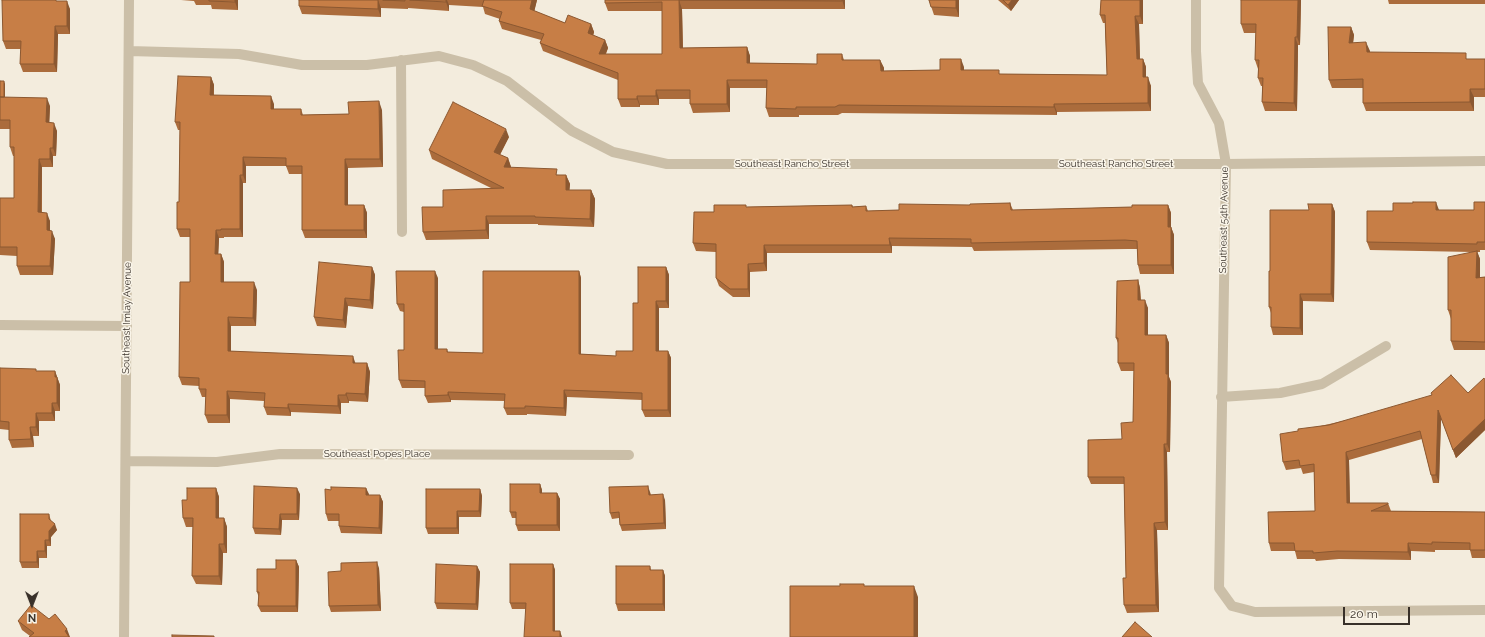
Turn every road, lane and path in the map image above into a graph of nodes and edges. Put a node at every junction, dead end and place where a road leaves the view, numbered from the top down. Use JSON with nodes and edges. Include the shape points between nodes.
{"nodes":[{"id":1,"x":129,"y":0,"type":"edge"},
{"id":2,"x":1196,"y":0,"type":"edge"},
{"id":3,"x":129,"y":51,"type":"junction"},
{"id":4,"x":401,"y":60,"type":"junction"},
{"id":5,"x":1485,"y":161,"type":"edge"},
{"id":6,"x":1226,"y":164,"type":"junction"},
{"id":7,"x":402,"y":232,"type":"dead end"},
{"id":8,"x":0,"y":325,"type":"edge"},
{"id":9,"x":127,"y":326,"type":"junction"},
{"id":10,"x":1386,"y":346,"type":"dead end"},
{"id":11,"x":1221,"y":397,"type":"junction"},
{"id":12,"x":629,"y":454,"type":"dead end"},
{"id":13,"x":126,"y":461,"type":"junction"},
{"id":14,"x":1485,"y":610,"type":"edge"},
{"id":15,"x":124,"y":637,"type":"edge"}],
"edges":[{"from":1,"to":3,"type":"street","name":"Southeast Imlay Avenue"},
{"from":2,"to":6,"type":"street","name":"Southeast 54th Avenue","via":[[1198,83],[1219,123]]},
{"from":3,"to":4,"type":"street","name":"Southeast Rancho Street","via":[[239,54],[302,65],[367,65]]},
{"from":3,"to":9,"type":"street","name":"Southeast Imlay Avenue"},
{"from":4,"to":6,"type":"street","name":"Southeast Rancho Street","via":[[439,56],[473,65],[507,80],[572,131],[613,152],[667,164]]},
{"from":4,"to":7,"type":"street"},
{"from":5,"to":6,"type":"street","name":"Southeast Rancho Street"},
{"from":6,"to":11,"type":"street","name":"Southeast 54th Avenue"},
{"from":8,"to":9,"type":"street"},
{"from":9,"to":13,"type":"street","name":"Southeast Imlay Avenue"},
{"from":10,"to":11,"type":"street","via":[[1322,384],[1280,393]]},
{"from":11,"to":14,"type":"street","name":"Southeast 54th Avenue","via":[[1219,588],[1232,606],[1255,612]]},
{"from":12,"to":13,"type":"street","name":"Southeast Popes Place","via":[[280,454],[217,462]]},
{"from":13,"to":15,"type":"street","name":"Southeast Imlay Avenue"}]}
